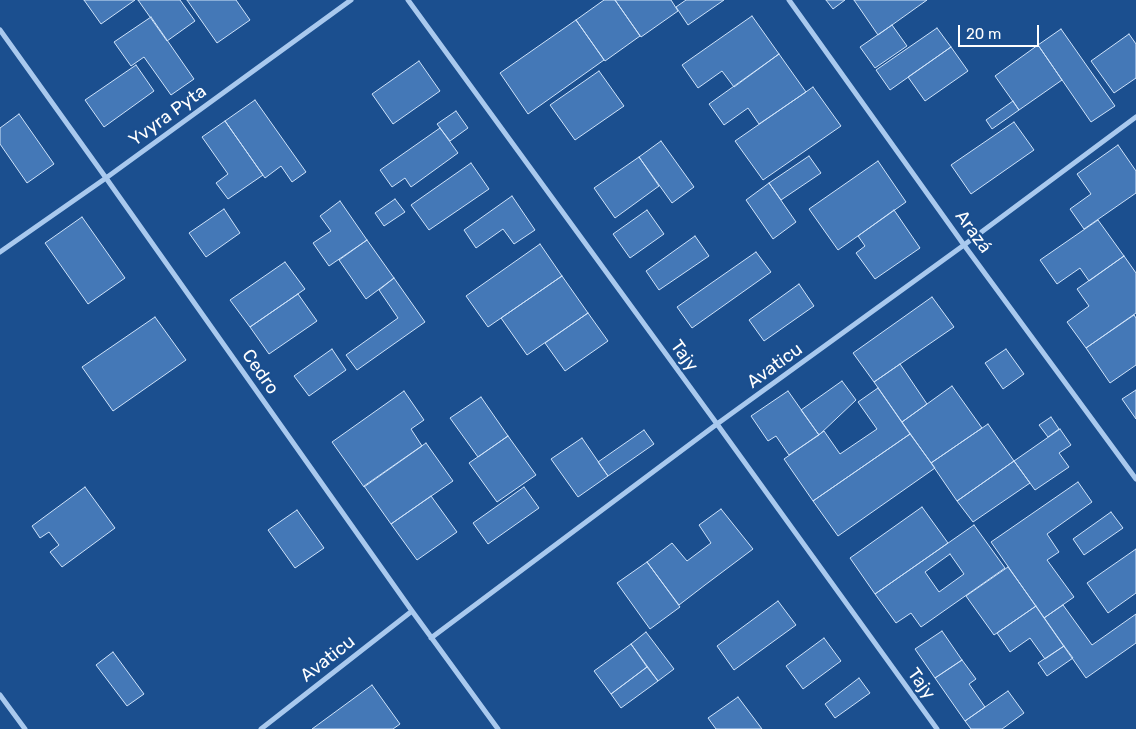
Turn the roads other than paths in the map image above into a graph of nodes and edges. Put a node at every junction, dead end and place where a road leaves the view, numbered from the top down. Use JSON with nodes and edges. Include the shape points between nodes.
{"nodes":[{"id":1,"x":351,"y":0,"type":"edge"},
{"id":2,"x":408,"y":0,"type":"edge"},
{"id":3,"x":789,"y":0,"type":"edge"},
{"id":4,"x":0,"y":30,"type":"edge"},
{"id":5,"x":1136,"y":118,"type":"edge"},
{"id":6,"x":106,"y":178,"type":"junction"},
{"id":7,"x":964,"y":245,"type":"junction"},
{"id":8,"x":0,"y":252,"type":"edge"},
{"id":9,"x":717,"y":424,"type":"junction"},
{"id":10,"x":1136,"y":479,"type":"edge"},
{"id":11,"x":412,"y":611,"type":"junction"},
{"id":12,"x":431,"y":638,"type":"junction"},
{"id":13,"x":0,"y":696,"type":"edge"},
{"id":14,"x":25,"y":729,"type":"edge"},
{"id":15,"x":260,"y":729,"type":"edge"},
{"id":16,"x":498,"y":729,"type":"edge"},
{"id":17,"x":937,"y":729,"type":"edge"}],
"edges":[{"from":1,"to":6,"type":"street","name":"Yvyra Pyta"},
{"from":2,"to":9,"type":"street","name":"Tajy"},
{"from":3,"to":7,"type":"street","name":"Arazá"},
{"from":4,"to":6,"type":"street","name":"Cedro"},
{"from":5,"to":7,"type":"street","name":"Avaticu"},
{"from":6,"to":8,"type":"street","name":"Yvyra Pyta"},
{"from":6,"to":11,"type":"street","name":"Cedro"},
{"from":7,"to":9,"type":"street","name":"Avaticu"},
{"from":7,"to":10,"type":"street","name":"Arazá"},
{"from":9,"to":12,"type":"street","name":"Avaticu"},
{"from":9,"to":17,"type":"street","name":"Tajy"},
{"from":11,"to":12,"type":"street","name":"Cedro"},
{"from":11,"to":15,"type":"street","name":"Avaticu"},
{"from":12,"to":16,"type":"street","name":"Cedro"},
{"from":13,"to":14,"type":"street"}]}
